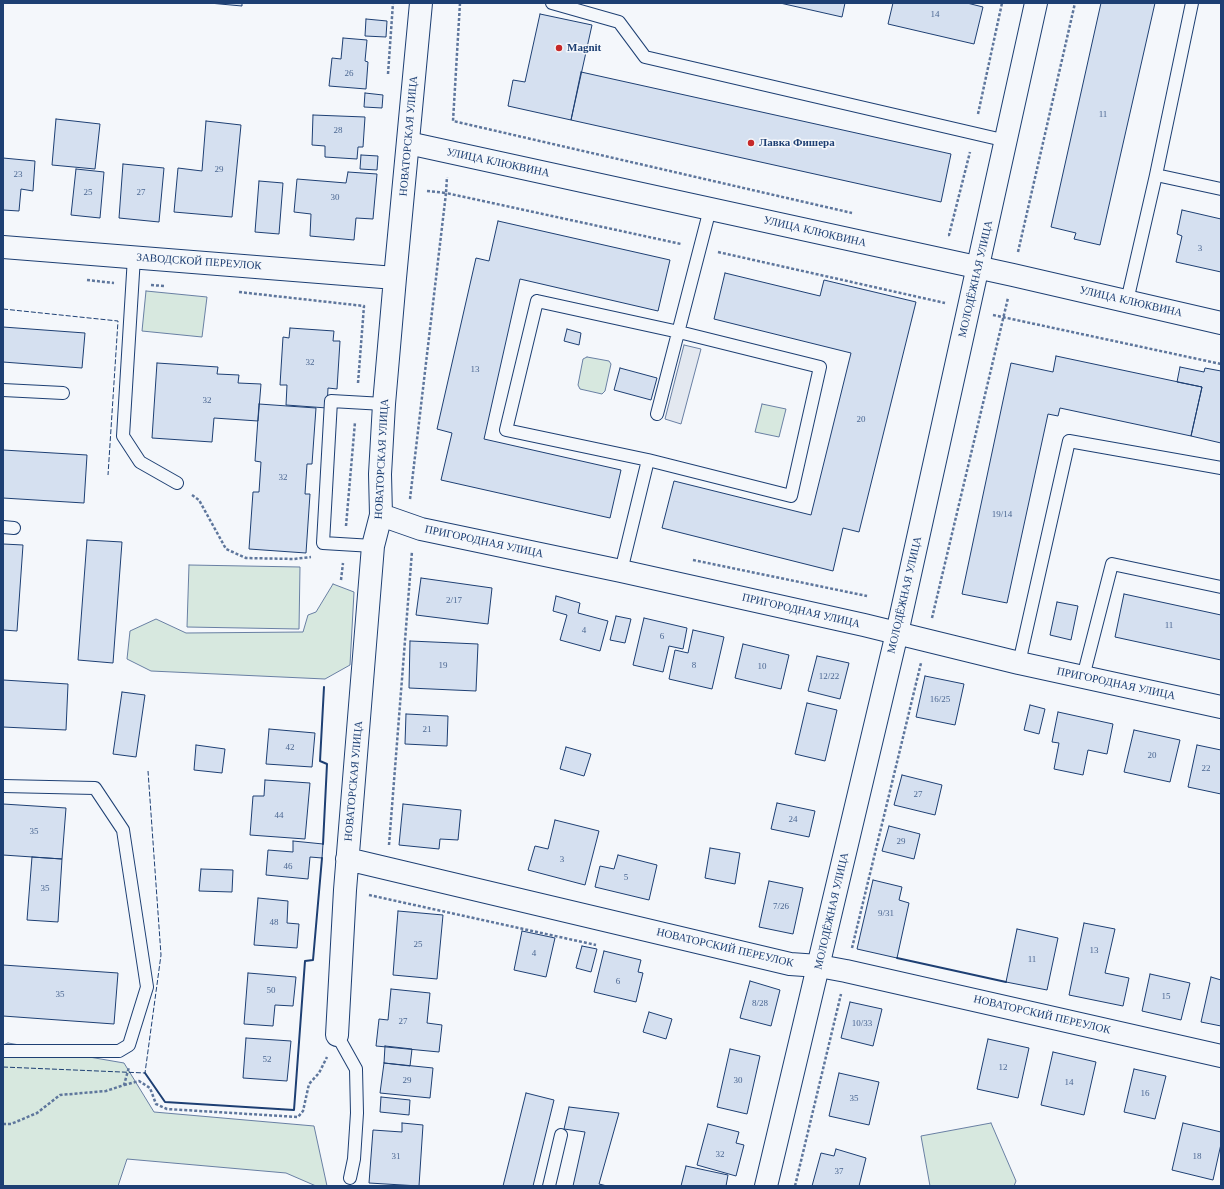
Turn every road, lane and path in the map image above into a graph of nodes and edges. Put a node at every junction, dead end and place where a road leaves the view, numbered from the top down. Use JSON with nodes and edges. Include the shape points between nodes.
{"nodes":[{"id":1,"x":421,"y":3,"type":"edge"},
{"id":2,"x":460,"y":3,"type":"edge"},
{"id":3,"x":552,"y":3,"type":"edge"},
{"id":4,"x":1002,"y":3,"type":"edge"},
{"id":5,"x":1036,"y":3,"type":"edge"},
{"id":6,"x":1075,"y":3,"type":"edge"},
{"id":7,"x":1192,"y":3,"type":"edge"},
{"id":8,"x":974,"y":133,"type":"junction"},
{"id":9,"x":1007,"y":141,"type":"junction"},
{"id":10,"x":408,"y":143,"type":"junction"},
{"id":11,"x":1156,"y":175,"type":"junction"},
{"id":12,"x":1221,"y":189,"type":"edge"},
{"id":13,"x":710,"y":209,"type":"junction"},
{"id":14,"x":856,"y":214,"type":"dead end"},
{"id":15,"x":942,"y":234,"type":"dead end"},
{"id":16,"x":3,"y":247,"type":"edge"},
{"id":17,"x":699,"y":248,"type":"junction"},
{"id":18,"x":1025,"y":254,"type":"dead end"},
{"id":19,"x":134,"y":257,"type":"junction"},
{"id":20,"x":978,"y":268,"type":"junction"},
{"id":21,"x":1013,"y":275,"type":"junction"},
{"id":22,"x":395,"y":278,"type":"junction"},
{"id":23,"x":86,"y":280,"type":"dead end"},
{"id":24,"x":132,"y":284,"type":"junction"},
{"id":25,"x":172,"y":287,"type":"dead end"},
{"id":26,"x":234,"y":292,"type":"dead end"},
{"id":27,"x":1127,"y":301,"type":"junction"},
{"id":28,"x":969,"y":309,"type":"junction"},
{"id":29,"x":1003,"y":317,"type":"junction"},
{"id":30,"x":1221,"y":323,"type":"edge"},
{"id":31,"x":679,"y":332,"type":"junction"},
{"id":32,"x":1221,"y":364,"type":"edge"},
{"id":33,"x":3,"y":390,"type":"edge"},
{"id":34,"x":63,"y":393,"type":"dead end"},
{"id":35,"x":357,"y":402,"type":"junction"},
{"id":36,"x":384,"y":404,"type":"junction"},
{"id":37,"x":657,"y":414,"type":"dead end"},
{"id":38,"x":648,"y":460,"type":"junction"},
{"id":39,"x":1221,"y":468,"type":"edge"},
{"id":40,"x":177,"y":483,"type":"joint"},
{"id":41,"x":381,"y":515,"type":"junction"},
{"id":42,"x":411,"y":526,"type":"junction"},
{"id":43,"x":323,"y":543,"type":"junction"},
{"id":44,"x":345,"y":544,"type":"junction"},
{"id":45,"x":373,"y":546,"type":"junction"},
{"id":46,"x":689,"y":559,"type":"dead end"},
{"id":47,"x":621,"y":571,"type":"junction"},
{"id":48,"x":342,"y":580,"type":"dead end"},
{"id":49,"x":1221,"y":587,"type":"edge"},
{"id":50,"x":867,"y":596,"type":"dead end"},
{"id":51,"x":897,"y":634,"type":"junction"},
{"id":52,"x":926,"y":640,"type":"junction"},
{"id":53,"x":1019,"y":663,"type":"junction"},
{"id":54,"x":1083,"y":677,"type":"junction"},
{"id":55,"x":1221,"y":707,"type":"edge"},
{"id":56,"x":3,"y":786,"type":"edge"},
{"id":57,"x":347,"y":859,"type":"junction"},
{"id":58,"x":387,"y":868,"type":"junction"},
{"id":59,"x":345,"y":890,"type":"junction"},
{"id":60,"x":384,"y":899,"type":"junction"},
{"id":61,"x":600,"y":946,"type":"dead end"},
{"id":62,"x":819,"y":966,"type":"junction"},
{"id":63,"x":846,"y":971,"type":"junction"},
{"id":64,"x":337,"y":1034,"type":"junction"},
{"id":65,"x":129,"y":1045,"type":"junction"},
{"id":66,"x":3,"y":1051,"type":"edge"},
{"id":67,"x":1221,"y":1056,"type":"edge"},
{"id":68,"x":124,"y":1084,"type":"junction"},
{"id":69,"x":3,"y":1124,"type":"edge"},
{"id":70,"x":561,"y":1135,"type":"dead end"},
{"id":71,"x":350,"y":1178,"type":"dead end"},
{"id":72,"x":549,"y":1186,"type":"edge"},
{"id":73,"x":766,"y":1186,"type":"edge"},
{"id":74,"x":795,"y":1186,"type":"edge"}],
"edges":[{"from":1,"to":10,"type":"street","name":"НОВАТОРСКАЯ УЛИЦА"},
{"from":2,"to":14,"type":"path","via":[[453,121]]},
{"from":3,"to":8,"type":"lane","via":[[619,22],[646,58]]},
{"from":4,"to":8,"type":"path"},
{"from":5,"to":9,"type":"street","name":"МОЛОДЁЖНАЯ УЛИЦА"},
{"from":6,"to":18,"type":"path","via":[[1018,252]]},
{"from":7,"to":11,"type":"lane"},
{"from":8,"to":9,"type":"lane"},
{"from":8,"to":15,"type":"path","via":[[949,235]]},
{"from":9,"to":20,"type":"street","name":"МОЛОДЁЖНАЯ УЛИЦА"},
{"from":10,"to":13,"type":"street","name":"УЛИЦА КЛЮКВИНА"},
{"from":10,"to":22,"type":"street","name":"НОВАТОРСКАЯ УЛИЦА"},
{"from":11,"to":12,"type":"lane"},
{"from":11,"to":27,"type":"lane"},
{"from":13,"to":17,"type":"lane"},
{"from":13,"to":20,"type":"street","name":"УЛИЦА КЛЮКВИНА"},
{"from":16,"to":19,"type":"street","name":"ЗАВОДСКОЙ ПЕРЕУЛОК"},
{"from":17,"to":28,"type":"path"},
{"from":17,"to":31,"type":"lane"},
{"from":17,"to":42,"type":"path","via":[[446,193],[410,503]]},
{"from":19,"to":22,"type":"street","name":"ЗАВОДСКОЙ ПЕРЕУЛОК"},
{"from":19,"to":24,"type":"lane"},
{"from":20,"to":21,"type":"street","name":"УЛИЦА КЛЮКВИНА"},
{"from":20,"to":28,"type":"street","name":"МОЛОДЁЖНАЯ УЛИЦА"},
{"from":21,"to":27,"type":"street","name":"УЛИЦА КЛЮКВИНА"},
{"from":21,"to":29,"type":"path"},
{"from":22,"to":36,"type":"street","name":"НОВАТОРСКАЯ УЛИЦА"},
{"from":23,"to":24,"type":"path"},
{"from":24,"to":25,"type":"path"},
{"from":24,"to":40,"type":"lane","via":[[123,436],[140,462]]},
{"from":26,"to":35,"type":"path","via":[[364,306]]},
{"from":27,"to":30,"type":"street","name":"УЛИЦА КЛЮКВИНА"},
{"from":28,"to":29,"type":"path"},
{"from":28,"to":51,"type":"street","name":"МОЛОДЁЖНАЯ УЛИЦА"},
{"from":29,"to":32,"type":"path"},
{"from":29,"to":52,"type":"path"},
{"from":31,"to":37,"type":"lane"},
{"from":31,"to":38,"type":"lane","via":[[537,301],[506,430]]},
{"from":31,"to":38,"type":"lane","via":[[820,367],[791,496]]},
{"from":33,"to":34,"type":"lane"},
{"from":35,"to":36,"type":"lane"},
{"from":35,"to":43,"type":"lane","via":[[332,401]]},
{"from":35,"to":44,"type":"path"},
{"from":36,"to":41,"type":"street","name":"НОВАТОРСКАЯ УЛИЦА","via":[[380,474]]},
{"from":38,"to":47,"type":"lane"},
{"from":39,"to":53,"type":"lane","via":[[1068,441]]},
{"from":40,"to":43,"type":"path","via":[[199,500],[226,549],[246,558],[311,557]]},
{"from":41,"to":42,"type":"street","name":"ПРИГОРОДНАЯ УЛИЦА"},
{"from":41,"to":45,"type":"street","name":"НОВАТОРСКАЯ УЛИЦА"},
{"from":42,"to":47,"type":"street","name":"ПРИГОРОДНАЯ УЛИЦА"},
{"from":42,"to":58,"type":"path","via":[[413,547]]},
{"from":43,"to":44,"type":"lane"},
{"from":44,"to":45,"type":"lane"},
{"from":44,"to":48,"type":"path"},
{"from":45,"to":57,"type":"street","name":"НОВАТОРСКАЯ УЛИЦА"},
{"from":46,"to":50,"type":"path"},
{"from":47,"to":51,"type":"street","name":"ПРИГОРОДНАЯ УЛИЦА"},
{"from":49,"to":54,"type":"lane","via":[[1112,564]]},
{"from":51,"to":52,"type":"street","name":"ПРИГОРОДНАЯ УЛИЦА"},
{"from":51,"to":62,"type":"street","name":"МОЛОДЁЖНАЯ УЛИЦА"},
{"from":52,"to":53,"type":"street","name":"ПРИГОРОДНАЯ УЛИЦА"},
{"from":52,"to":63,"type":"path"},
{"from":53,"to":54,"type":"street","name":"ПРИГОРОДНАЯ УЛИЦА"},
{"from":54,"to":55,"type":"street","name":"ПРИГОРОДНАЯ УЛИЦА"},
{"from":56,"to":65,"type":"lane","via":[[95,788],[123,830],[147,986]]},
{"from":57,"to":58,"type":"street","name":"НОВАТОРСКИЙ ПЕРЕУЛОК"},
{"from":57,"to":59,"type":"street","name":"НОВАТОРСКАЯ УЛИЦА"},
{"from":58,"to":60,"type":"path"},
{"from":58,"to":62,"type":"street","name":"НОВАТОРСКИЙ ПЕРЕУЛОК","via":[[790,964]]},
{"from":59,"to":60,"type":"path"},
{"from":59,"to":64,"type":"street","name":"НОВАТОРСКАЯ УЛИЦА"},
{"from":60,"to":61,"type":"path"},
{"from":62,"to":63,"type":"street","name":"НОВАТОРСКИЙ ПЕРЕУЛОК"},
{"from":62,"to":73,"type":"street","name":"МОЛОДЁЖНАЯ УЛИЦА"},
{"from":63,"to":67,"type":"street","name":"НОВАТОРСКИЙ ПЕРЕУЛОК"},
{"from":63,"to":74,"type":"path"},
{"from":64,"to":68,"type":"path","via":[[319,1073],[309,1084],[303,1111],[298,1117],[167,1109],[156,1104],[150,1088],[139,1081]]},
{"from":64,"to":71,"type":"lane","via":[[356,1069],[357,1113]]},
{"from":65,"to":66,"type":"lane","via":[[119,1051]]},
{"from":65,"to":68,"type":"path","via":[[130,1062]]},
{"from":68,"to":69,"type":"path","via":[[106,1091],[60,1095],[37,1113],[11,1124]]},
{"from":70,"to":72,"type":"lane"}]}
